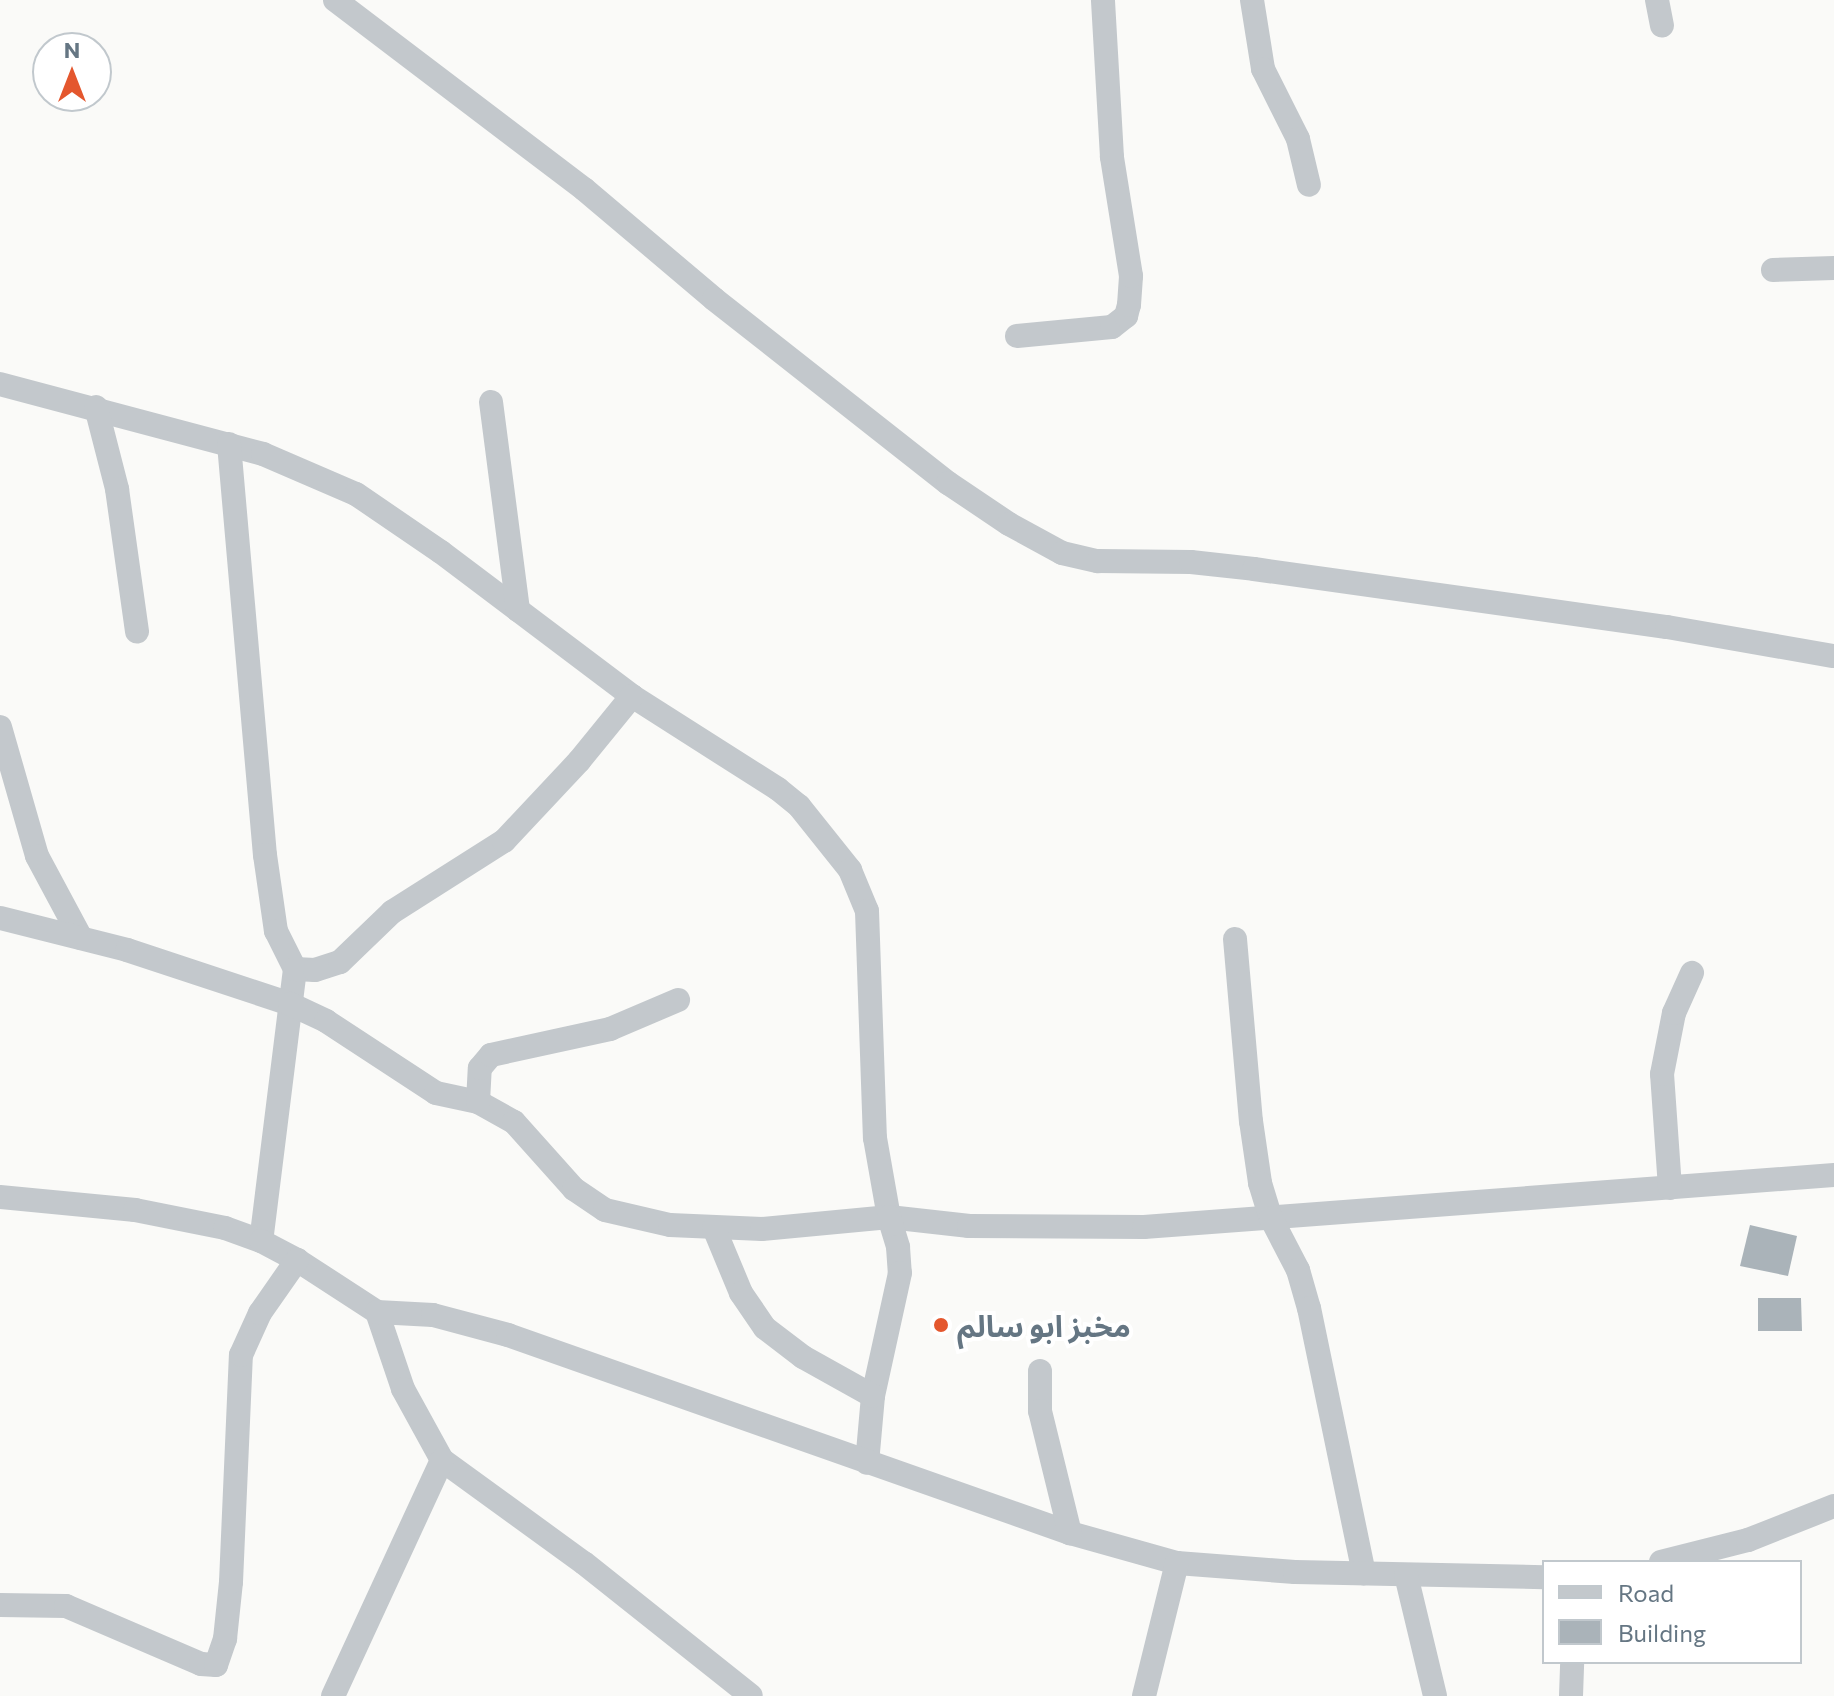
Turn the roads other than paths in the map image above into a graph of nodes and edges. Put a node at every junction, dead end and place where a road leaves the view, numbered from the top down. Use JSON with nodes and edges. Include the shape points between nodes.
{"nodes":[{"id":1,"x":335,"y":0,"type":"edge"},
{"id":2,"x":1103,"y":0,"type":"edge"},
{"id":3,"x":1252,"y":0,"type":"edge"},
{"id":4,"x":1657,"y":0,"type":"edge"},
{"id":5,"x":1662,"y":26,"type":"dead end"},
{"id":6,"x":1309,"y":185,"type":"dead end"},
{"id":7,"x":1834,"y":268,"type":"edge"},
{"id":8,"x":1773,"y":270,"type":"dead end"},
{"id":9,"x":1017,"y":336,"type":"dead end"},
{"id":10,"x":0,"y":384,"type":"edge"},
{"id":11,"x":491,"y":402,"type":"dead end"},
{"id":12,"x":96,"y":407,"type":"junction"},
{"id":13,"x":229,"y":444,"type":"junction"},
{"id":14,"x":518,"y":610,"type":"junction"},
{"id":15,"x":137,"y":632,"type":"dead end"},
{"id":16,"x":1834,"y":656,"type":"edge"},
{"id":17,"x":632,"y":696,"type":"junction"},
{"id":18,"x":0,"y":727,"type":"edge"},
{"id":19,"x":0,"y":918,"type":"edge"},
{"id":20,"x":81,"y":938,"type":"junction"},
{"id":21,"x":1235,"y":939,"type":"dead end"},
{"id":22,"x":295,"y":969,"type":"junction"},
{"id":23,"x":1692,"y":973,"type":"dead end"},
{"id":24,"x":678,"y":1000,"type":"dead end"},
{"id":25,"x":290,"y":1004,"type":"junction"},
{"id":26,"x":478,"y":1102,"type":"junction"},
{"id":27,"x":1834,"y":1175,"type":"edge"},
{"id":28,"x":1670,"y":1188,"type":"junction"},
{"id":29,"x":0,"y":1197,"type":"edge"},
{"id":30,"x":889,"y":1217,"type":"junction"},
{"id":31,"x":1271,"y":1218,"type":"junction"},
{"id":32,"x":714,"y":1228,"type":"junction"},
{"id":33,"x":261,"y":1241,"type":"junction"},
{"id":34,"x":297,"y":1260,"type":"junction"},
{"id":35,"x":377,"y":1312,"type":"junction"},
{"id":36,"x":1040,"y":1371,"type":"dead end"},
{"id":37,"x":873,"y":1396,"type":"junction"},
{"id":38,"x":442,"y":1460,"type":"junction"},
{"id":39,"x":867,"y":1463,"type":"junction"},
{"id":40,"x":1834,"y":1506,"type":"edge"},
{"id":41,"x":1070,"y":1533,"type":"junction"},
{"id":42,"x":1669,"y":1560,"type":"edge"},
{"id":43,"x":1177,"y":1563,"type":"junction"},
{"id":44,"x":1364,"y":1573,"type":"junction"},
{"id":45,"x":1406,"y":1575,"type":"junction"},
{"id":46,"x":1542,"y":1577,"type":"edge"},
{"id":47,"x":0,"y":1605,"type":"edge"},
{"id":48,"x":1572,"y":1664,"type":"edge"},
{"id":49,"x":333,"y":1696,"type":"edge"},
{"id":50,"x":751,"y":1696,"type":"edge"},
{"id":51,"x":1144,"y":1696,"type":"edge"},
{"id":52,"x":1435,"y":1696,"type":"edge"},
{"id":53,"x":1571,"y":1696,"type":"edge"}],
"edges":[{"from":1,"to":16,"type":"street","via":[[574,180],[714,299],[948,483],[1062,553],[1098,561],[1254,569]]},
{"from":2,"to":9,"type":"street","via":[[1112,157],[1131,276],[1129,305],[1126,316],[1112,327]]},
{"from":3,"to":6,"type":"street","via":[[1263,69],[1298,139]]},
{"from":4,"to":5,"type":"street"},
{"from":7,"to":8,"type":"street"},
{"from":10,"to":12,"type":"street"},
{"from":11,"to":14,"type":"street"},
{"from":12,"to":13,"type":"street"},
{"from":12,"to":15,"type":"street","via":[[117,489]]},
{"from":13,"to":14,"type":"street","via":[[296,465],[356,494]]},
{"from":13,"to":22,"type":"street","via":[[263,841],[276,931]]},
{"from":14,"to":17,"type":"street"},
{"from":17,"to":22,"type":"street","via":[[504,841],[392,912],[340,962],[315,970]]},
{"from":17,"to":30,"type":"street","via":[[778,789],[814,821],[850,870],[870,929],[875,1138]]},
{"from":18,"to":20,"type":"street","via":[[37,856]]},
{"from":19,"to":20,"type":"street"},
{"from":20,"to":25,"type":"street"},
{"from":21,"to":31,"type":"street","via":[[1253,1144]]},
{"from":22,"to":25,"type":"street"},
{"from":23,"to":28,"type":"street","via":[[1674,1013],[1662,1074]]},
{"from":24,"to":26,"type":"street","via":[[610,1029],[491,1055],[480,1068]]},
{"from":25,"to":26,"type":"street","via":[[340,1028],[436,1093]]},
{"from":25,"to":33,"type":"street"},
{"from":26,"to":32,"type":"street","via":[[514,1122],[595,1206],[670,1225]]},
{"from":27,"to":28,"type":"street"},
{"from":28,"to":31,"type":"street"},
{"from":29,"to":33,"type":"street","via":[[156,1213]]},
{"from":30,"to":31,"type":"street","via":[[1041,1228]]},
{"from":30,"to":32,"type":"street","via":[[792,1229]]},
{"from":30,"to":37,"type":"street","via":[[900,1273]]},
{"from":31,"to":44,"type":"street","via":[[1298,1270],[1309,1308]]},
{"from":32,"to":37,"type":"street","via":[[741,1293],[765,1328],[803,1357]]},
{"from":33,"to":34,"type":"street"},
{"from":34,"to":35,"type":"street"},
{"from":34,"to":47,"type":"street","via":[[260,1313],[241,1355],[230,1595],[216,1665],[201,1664],[66,1606]]},
{"from":35,"to":38,"type":"street","via":[[403,1389]]},
{"from":35,"to":39,"type":"street","via":[[433,1315],[508,1335]]},
{"from":36,"to":41,"type":"street","via":[[1040,1411]]},
{"from":37,"to":39,"type":"street"},
{"from":38,"to":49,"type":"street"},
{"from":38,"to":50,"type":"street","via":[[584,1563]]},
{"from":39,"to":41,"type":"street"},
{"from":40,"to":42,"type":"street","via":[[1748,1540]]},
{"from":41,"to":43,"type":"street"},
{"from":43,"to":44,"type":"street"},
{"from":43,"to":51,"type":"street"},
{"from":44,"to":45,"type":"street"},
{"from":45,"to":46,"type":"street"},
{"from":45,"to":52,"type":"street"},
{"from":48,"to":53,"type":"street"}]}
